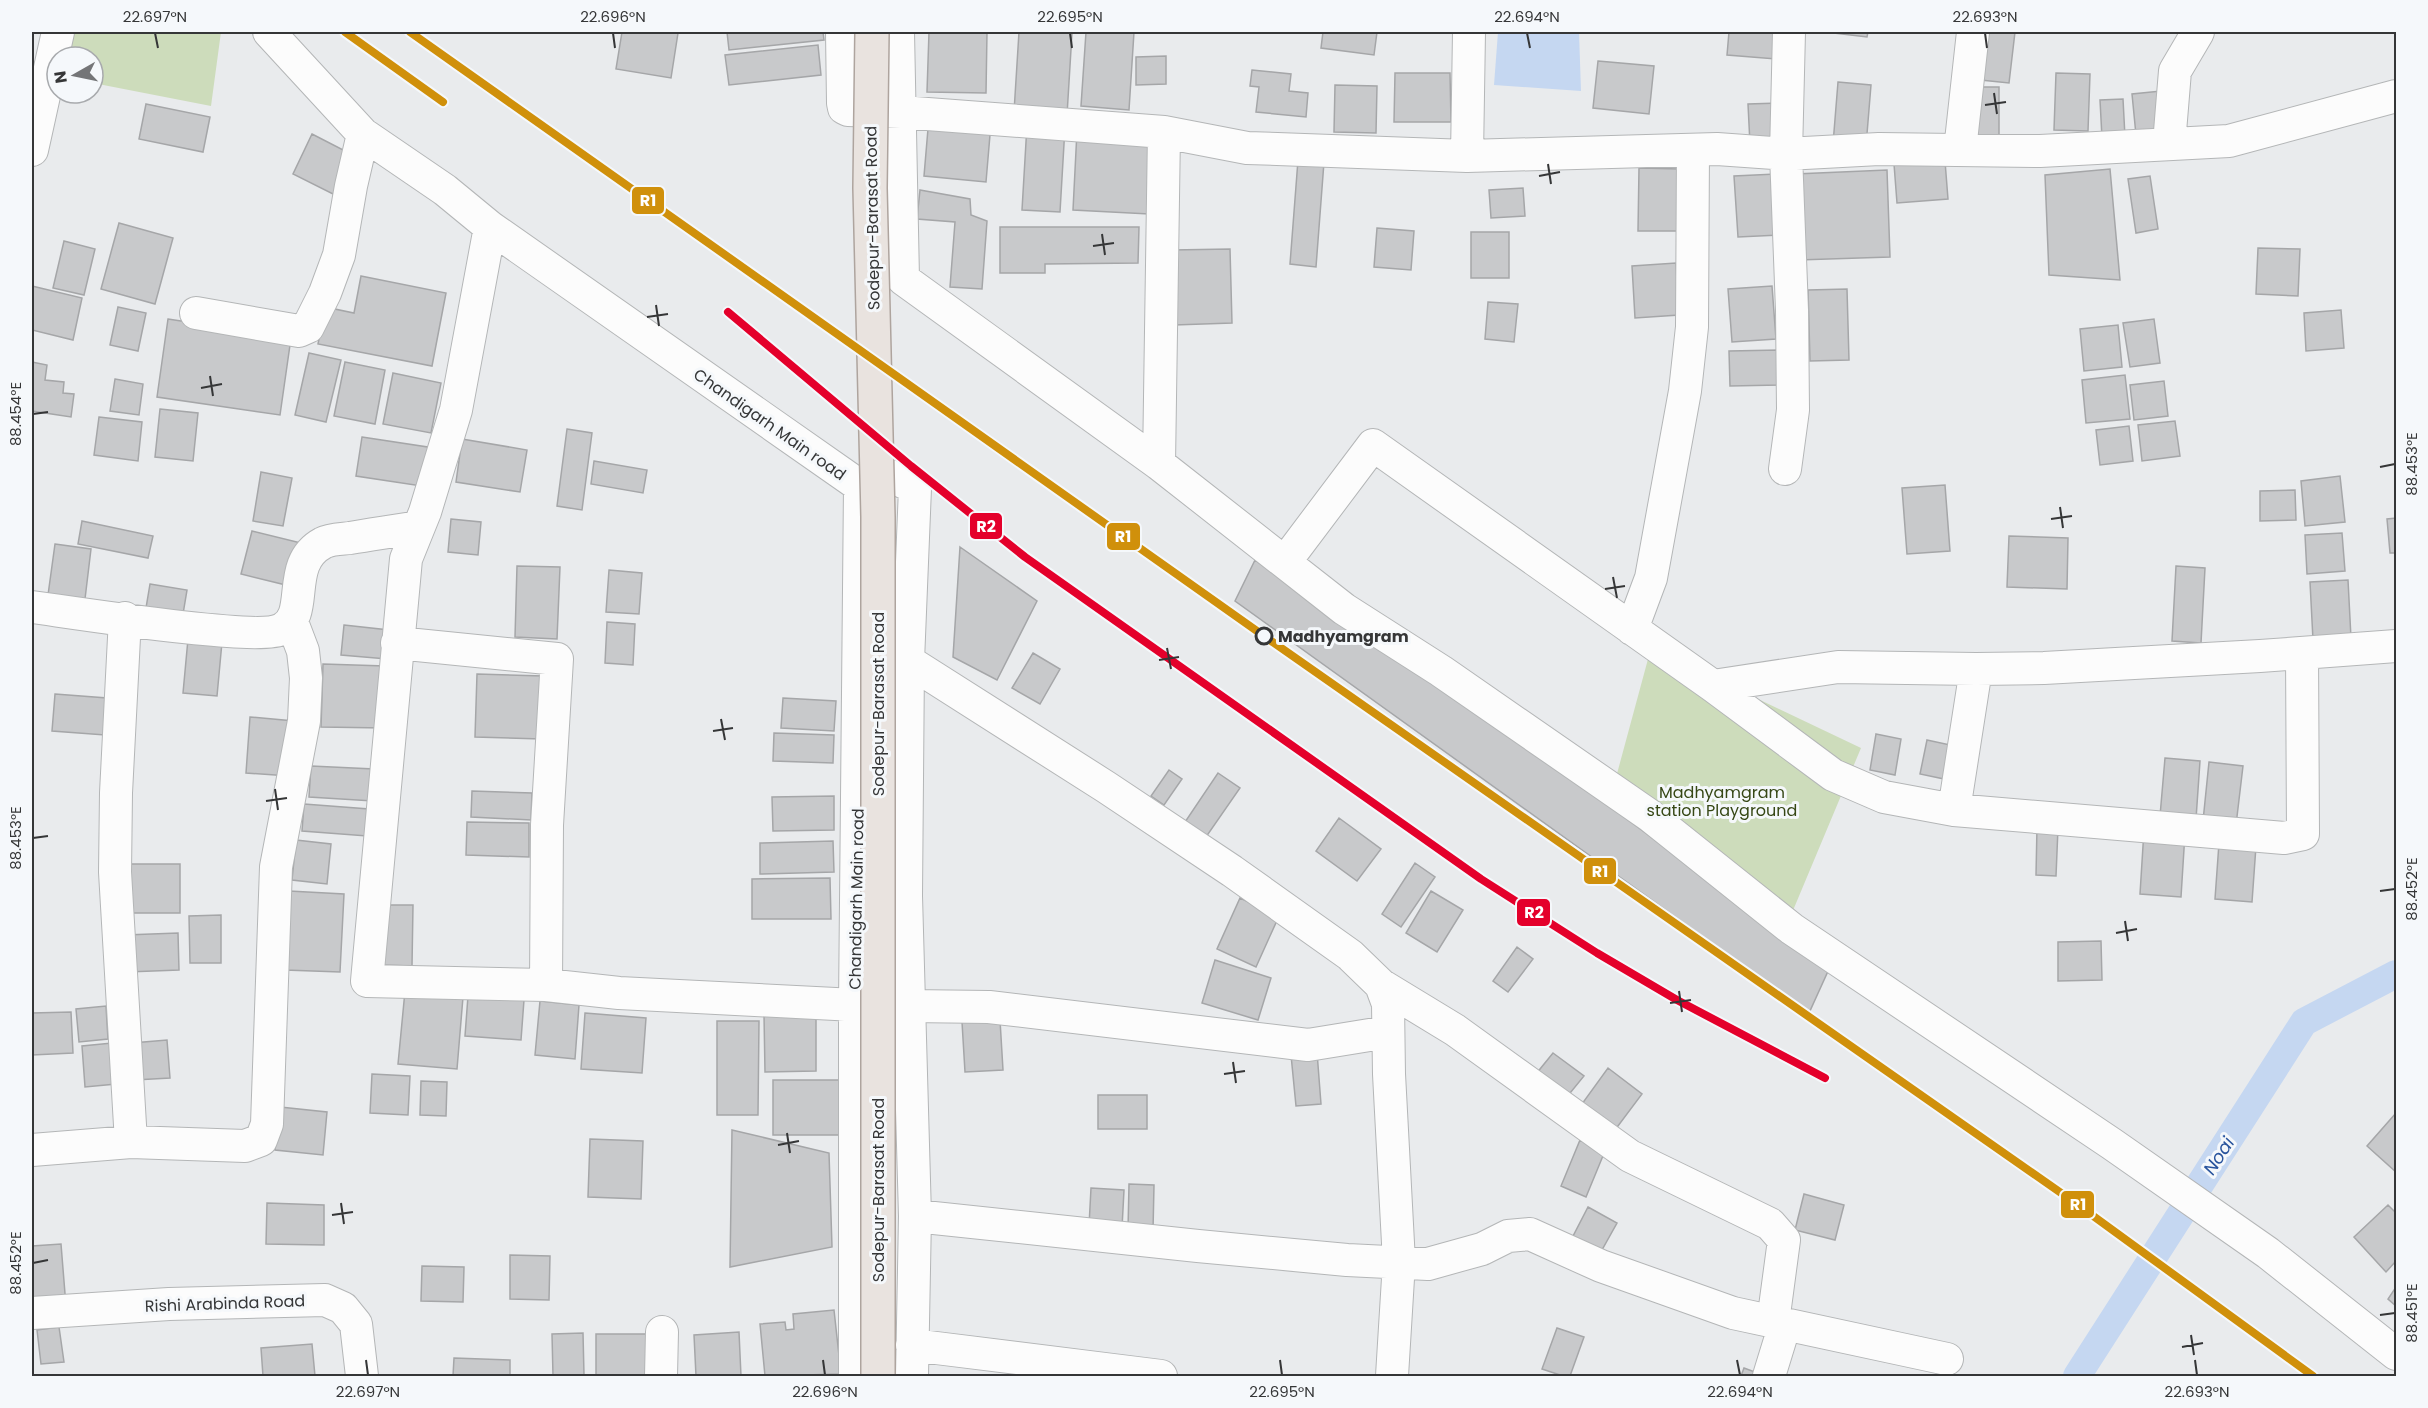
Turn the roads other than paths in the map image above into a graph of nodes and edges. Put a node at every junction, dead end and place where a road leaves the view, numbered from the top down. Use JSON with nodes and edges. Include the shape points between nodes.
{"nodes":[{"id":1,"x":58,"y":32,"type":"edge"},
{"id":2,"x":269,"y":32,"type":"edge"},
{"id":3,"x":842,"y":32,"type":"edge"},
{"id":4,"x":872,"y":32,"type":"edge"},
{"id":5,"x":898,"y":32,"type":"edge"},
{"id":6,"x":1469,"y":32,"type":"edge"},
{"id":7,"x":1789,"y":32,"type":"edge"},
{"id":8,"x":1973,"y":32,"type":"edge"},
{"id":9,"x":2198,"y":32,"type":"edge"},
{"id":10,"x":2397,"y":96,"type":"edge"},
{"id":11,"x":901,"y":112,"type":"junction"},
{"id":12,"x":1164,"y":132,"type":"junction"},
{"id":13,"x":363,"y":135,"type":"junction"},
{"id":14,"x":2169,"y":144,"type":"junction"},
{"id":15,"x":32,"y":150,"type":"edge"},
{"id":16,"x":1693,"y":150,"type":"junction"},
{"id":17,"x":1960,"y":150,"type":"junction"},
{"id":18,"x":1786,"y":154,"type":"junction"},
{"id":19,"x":1467,"y":156,"type":"junction"},
{"id":20,"x":490,"y":227,"type":"junction"},
{"id":21,"x":196,"y":313,"type":"dead end"},
{"id":22,"x":1159,"y":464,"type":"junction"},
{"id":23,"x":1785,"y":469,"type":"dead end"},
{"id":24,"x":860,"y":486,"type":"junction"},
{"id":25,"x":418,"y":527,"type":"junction"},
{"id":26,"x":1285,"y":562,"type":"junction"},
{"id":27,"x":32,"y":607,"type":"edge"},
{"id":28,"x":125,"y":618,"type":"junction"},
{"id":29,"x":292,"y":622,"type":"junction"},
{"id":30,"x":1632,"y":628,"type":"junction"},
{"id":31,"x":397,"y":643,"type":"junction"},
{"id":32,"x":2397,"y":646,"type":"edge"},
{"id":33,"x":2302,"y":653,"type":"junction"},
{"id":34,"x":908,"y":661,"type":"junction"},
{"id":35,"x":1976,"y":669,"type":"junction"},
{"id":36,"x":1713,"y":687,"type":"junction"},
{"id":37,"x":1953,"y":810,"type":"junction"},
{"id":38,"x":546,"y":985,"type":"junction"},
{"id":39,"x":1381,"y":985,"type":"junction"},
{"id":40,"x":855,"y":1005,"type":"junction"},
{"id":41,"x":909,"y":1006,"type":"junction"},
{"id":42,"x":1388,"y":1032,"type":"junction"},
{"id":43,"x":131,"y":1142,"type":"junction"},
{"id":44,"x":32,"y":1150,"type":"edge"},
{"id":45,"x":915,"y":1216,"type":"junction"},
{"id":46,"x":1399,"y":1262,"type":"junction"},
{"id":47,"x":32,"y":1313,"type":"edge"},
{"id":48,"x":1779,"y":1323,"type":"junction"},
{"id":49,"x":662,"y":1332,"type":"dead end"},
{"id":50,"x":912,"y":1345,"type":"junction"},
{"id":51,"x":2397,"y":1354,"type":"edge"},
{"id":52,"x":1947,"y":1359,"type":"dead end"},
{"id":53,"x":362,"y":1377,"type":"edge"},
{"id":54,"x":661,"y":1377,"type":"edge"},
{"id":55,"x":855,"y":1377,"type":"edge"},
{"id":56,"x":878,"y":1377,"type":"edge"},
{"id":57,"x":912,"y":1377,"type":"edge"},
{"id":58,"x":1161,"y":1377,"type":"edge"},
{"id":59,"x":1392,"y":1377,"type":"edge"},
{"id":60,"x":1769,"y":1377,"type":"edge"}],
"edges":[{"from":1,"to":15,"type":"street"},
{"from":2,"to":13,"type":"street","name":"Chandigarh Main road"},
{"from":3,"to":11,"type":"street","via":[[844,108]]},
{"from":4,"to":56,"type":"main road","name":"Sodepur-Barasat Road","bridge":true,"via":[[870,188],[878,517]]},
{"from":5,"to":11,"type":"street"},
{"from":6,"to":19,"type":"street"},
{"from":7,"to":18,"type":"street"},
{"from":8,"to":17,"type":"street"},
{"from":9,"to":14,"type":"street","via":[[2175,72]]},
{"from":10,"to":14,"type":"street","via":[[2229,141]]},
{"from":11,"to":12,"type":"street"},
{"from":11,"to":22,"type":"street","via":[[903,279]]},
{"from":12,"to":19,"type":"street","via":[[1247,148]]},
{"from":12,"to":22,"type":"street"},
{"from":13,"to":20,"type":"street","name":"Chandigarh Main road","via":[[446,190]]},
{"from":13,"to":21,"type":"street","via":[[339,255],[308,327],[299,331]]},
{"from":14,"to":17,"type":"street"},
{"from":16,"to":18,"type":"street"},
{"from":16,"to":19,"type":"street"},
{"from":16,"to":30,"type":"street","via":[[1692,327],[1685,391],[1651,578]]},
{"from":17,"to":18,"type":"street"},
{"from":18,"to":23,"type":"street","via":[[1793,410]]},
{"from":20,"to":24,"type":"street","name":"Chandigarh Main road"},
{"from":20,"to":25,"type":"street","via":[[456,410]]},
{"from":22,"to":26,"type":"street"},
{"from":24,"to":34,"type":"street","via":[[891,476],[915,488]]},
{"from":24,"to":40,"type":"street","name":"Chandigarh Main road"},
{"from":25,"to":29,"type":"street","via":[[324,542],[303,564]]},
{"from":25,"to":31,"type":"street","via":[[406,559]]},
{"from":26,"to":30,"type":"street","via":[[1373,446]]},
{"from":26,"to":51,"type":"street","via":[[1344,609],[1649,815],[1792,929],[2268,1253]]},
{"from":27,"to":28,"type":"street"},
{"from":28,"to":29,"type":"street","via":[[258,633],[271,633]]},
{"from":28,"to":43,"type":"street","via":[[115,872]]},
{"from":29,"to":43,"type":"street","via":[[303,651],[306,688],[304,721],[276,867],[267,1124],[261,1140],[245,1146]]},
{"from":30,"to":36,"type":"street"},
{"from":31,"to":38,"type":"street","via":[[557,659],[547,825]]},
{"from":31,"to":38,"type":"street","via":[[367,981]]},
{"from":32,"to":33,"type":"street"},
{"from":33,"to":35,"type":"street"},
{"from":33,"to":37,"type":"street","via":[[2303,834],[2284,838]]},
{"from":34,"to":39,"type":"street","via":[[1222,865],[1350,955]]},
{"from":34,"to":41,"type":"street"},
{"from":35,"to":36,"type":"street","via":[[1838,667]]},
{"from":35,"to":37,"type":"street"},
{"from":36,"to":37,"type":"street","via":[[1833,775],[1884,797]]},
{"from":38,"to":40,"type":"street","via":[[619,993]]},
{"from":39,"to":42,"type":"street","via":[[1388,1004]]},
{"from":39,"to":48,"type":"street","via":[[1455,1030],[1630,1156],[1770,1224],[1784,1240]]},
{"from":40,"to":55,"type":"street","name":"Chandigarh Main road"},
{"from":41,"to":42,"type":"street","via":[[989,1007],[1308,1045]]},
{"from":41,"to":45,"type":"street"},
{"from":42,"to":46,"type":"street"},
{"from":43,"to":44,"type":"street"},
{"from":45,"to":46,"type":"street","via":[[1198,1246]]},
{"from":45,"to":50,"type":"street"},
{"from":46,"to":48,"type":"street","via":[[1428,1264],[1482,1249],[1508,1236],[1530,1233],[1601,1266],[1733,1313]]},
{"from":46,"to":59,"type":"street"},
{"from":47,"to":53,"type":"street","name":"Rishi Arabinda Road","via":[[325,1300],[343,1308],[356,1324]]},
{"from":48,"to":52,"type":"street"},
{"from":48,"to":60,"type":"street"},
{"from":49,"to":54,"type":"street"},
{"from":50,"to":57,"type":"street"},
{"from":50,"to":58,"type":"street"}]}
